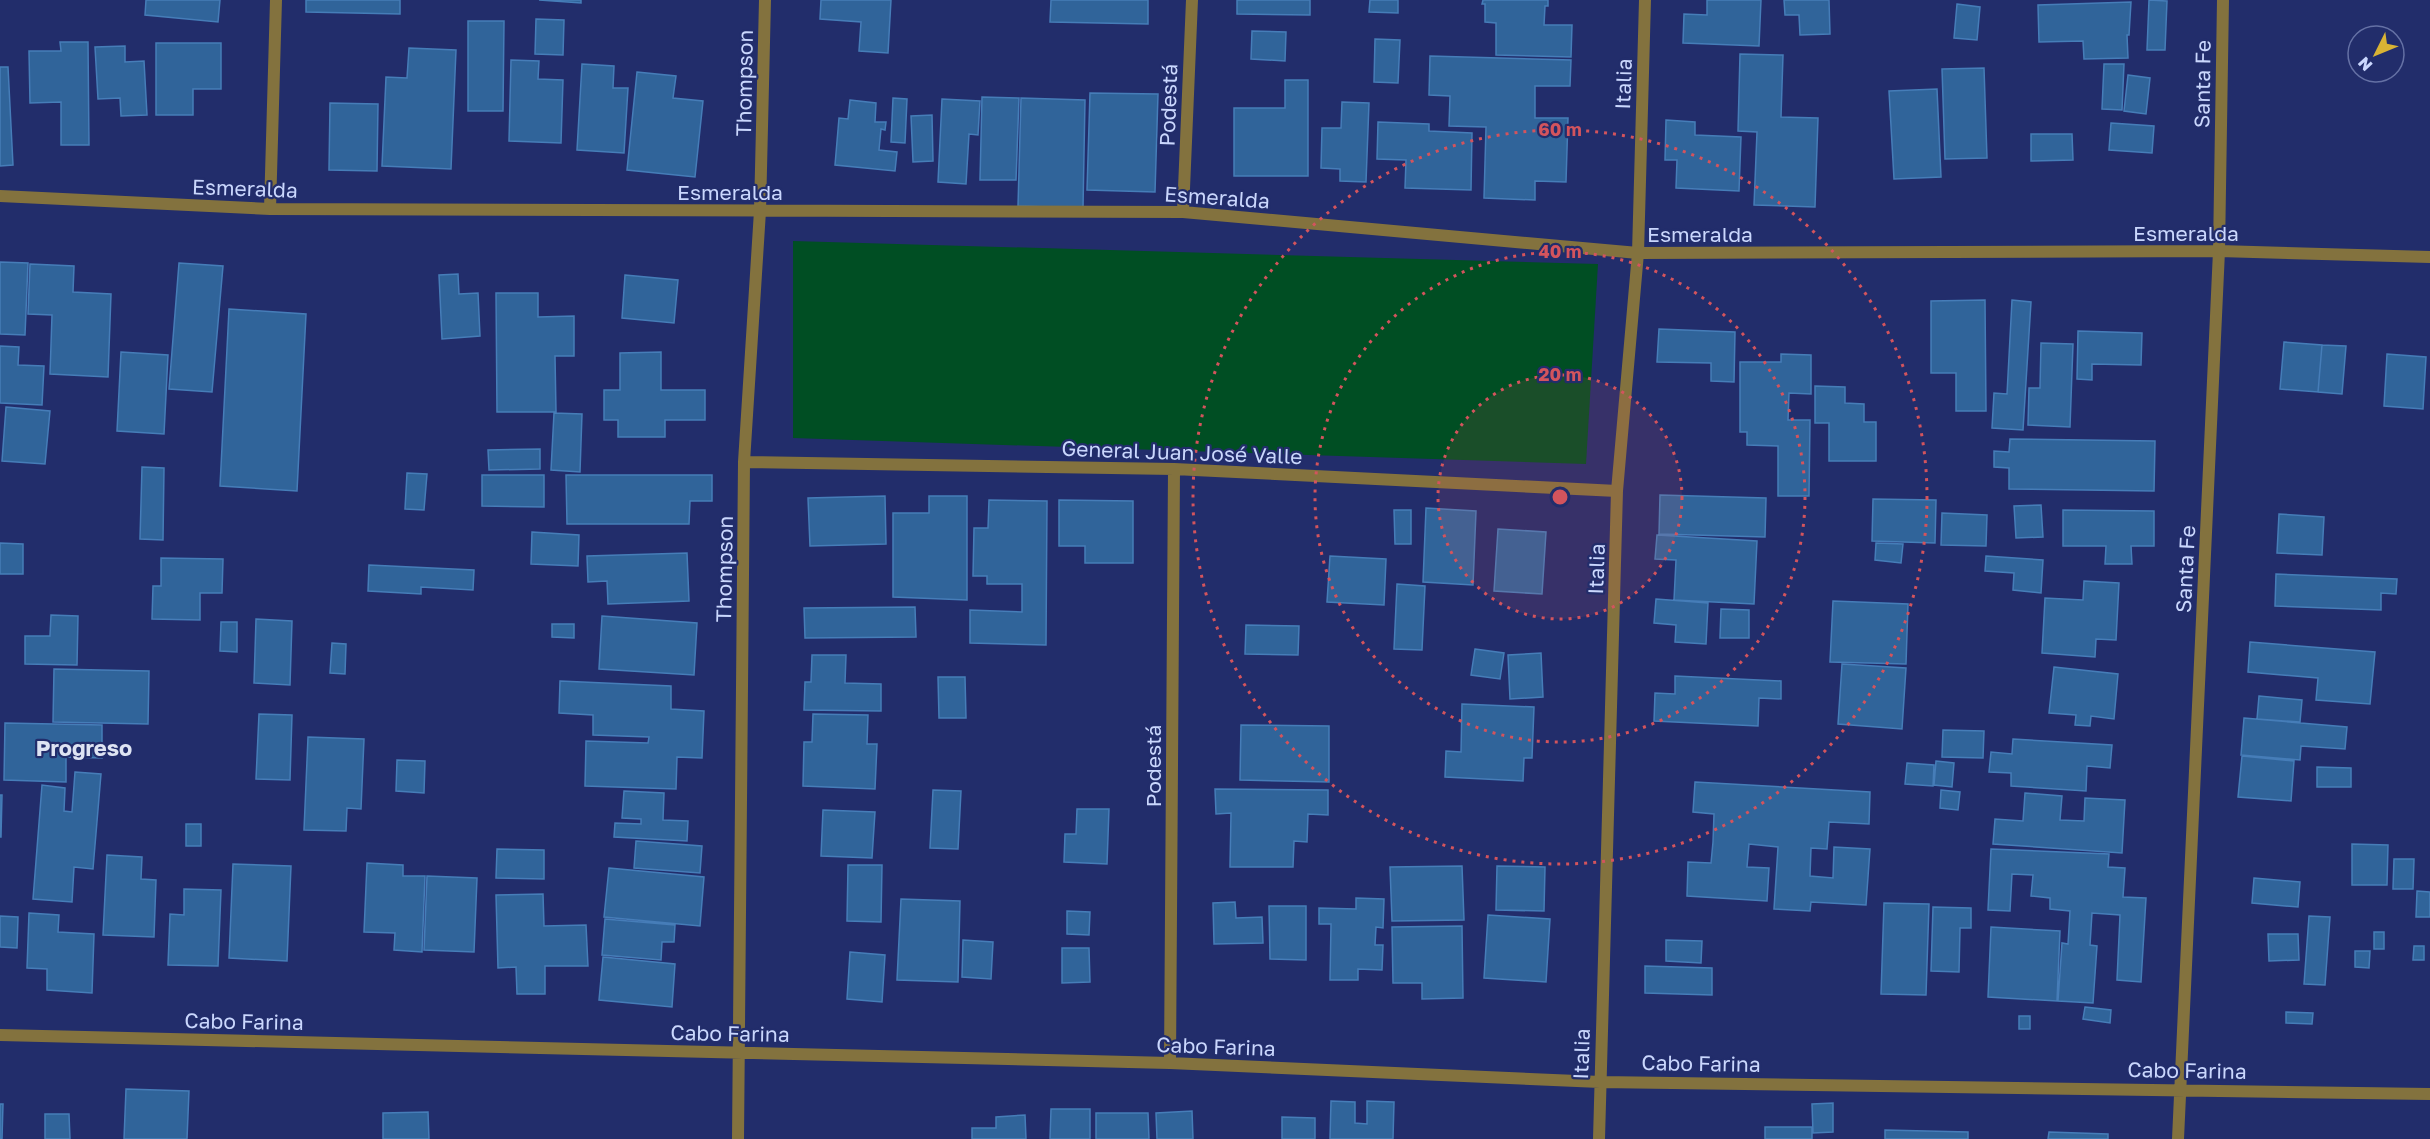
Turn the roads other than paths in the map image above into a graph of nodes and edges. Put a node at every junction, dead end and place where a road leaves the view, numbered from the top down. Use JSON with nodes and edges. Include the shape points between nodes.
{"nodes":[{"id":1,"x":276,"y":0,"type":"edge"},
{"id":2,"x":765,"y":0,"type":"edge"},
{"id":3,"x":1192,"y":0,"type":"edge"},
{"id":4,"x":1645,"y":0,"type":"edge"},
{"id":5,"x":2223,"y":0,"type":"edge"},
{"id":6,"x":0,"y":196,"type":"edge"},
{"id":7,"x":270,"y":209,"type":"junction"},
{"id":8,"x":760,"y":212,"type":"junction"},
{"id":9,"x":1183,"y":212,"type":"junction"},
{"id":10,"x":2219,"y":251,"type":"junction"},
{"id":11,"x":1638,"y":253,"type":"junction"},
{"id":12,"x":2430,"y":257,"type":"edge"},
{"id":13,"x":744,"y":462,"type":"junction"},
{"id":14,"x":1174,"y":470,"type":"junction"},
{"id":15,"x":1617,"y":491,"type":"junction"},
{"id":16,"x":0,"y":1035,"type":"edge"},
{"id":17,"x":739,"y":1053,"type":"junction"},
{"id":18,"x":1170,"y":1063,"type":"junction"},
{"id":19,"x":1600,"y":1082,"type":"junction"},
{"id":20,"x":2179,"y":1089,"type":"junction"},
{"id":21,"x":2430,"y":1094,"type":"edge"},
{"id":22,"x":738,"y":1139,"type":"edge"},
{"id":23,"x":1599,"y":1139,"type":"edge"},
{"id":24,"x":2178,"y":1139,"type":"edge"}],
"edges":[{"from":1,"to":7,"type":"street"},
{"from":2,"to":8,"type":"street","name":"Thompson"},
{"from":3,"to":9,"type":"street","name":"Podestá"},
{"from":4,"to":11,"type":"street","name":"Italia"},
{"from":5,"to":10,"type":"street","name":"Santa Fe"},
{"from":6,"to":7,"type":"street","name":"Esmeralda"},
{"from":7,"to":8,"type":"street","name":"Esmeralda"},
{"from":8,"to":9,"type":"street","name":"Esmeralda"},
{"from":8,"to":13,"type":"street","name":"Thompson"},
{"from":9,"to":11,"type":"street","name":"Esmeralda"},
{"from":10,"to":11,"type":"street","name":"Esmeralda"},
{"from":10,"to":12,"type":"street","name":"Esmeralda"},
{"from":10,"to":20,"type":"street","name":"Santa Fe"},
{"from":11,"to":15,"type":"street","name":"Italia"},
{"from":13,"to":14,"type":"street","name":"General Juan José Valle"},
{"from":13,"to":17,"type":"street","name":"Thompson"},
{"from":14,"to":15,"type":"street","name":"General Juan José Valle"},
{"from":14,"to":18,"type":"street","name":"Podestá"},
{"from":15,"to":19,"type":"street","name":"Italia"},
{"from":16,"to":17,"type":"street","name":"Cabo Farina"},
{"from":17,"to":18,"type":"street","name":"Cabo Farina"},
{"from":17,"to":22,"type":"street","name":"Thompson"},
{"from":18,"to":19,"type":"street","name":"Cabo Farina"},
{"from":19,"to":20,"type":"street","name":"Cabo Farina"},
{"from":19,"to":23,"type":"street","name":"Italia"},
{"from":20,"to":21,"type":"street","name":"Cabo Farina"},
{"from":20,"to":24,"type":"street","name":"Santa Fe"}]}
